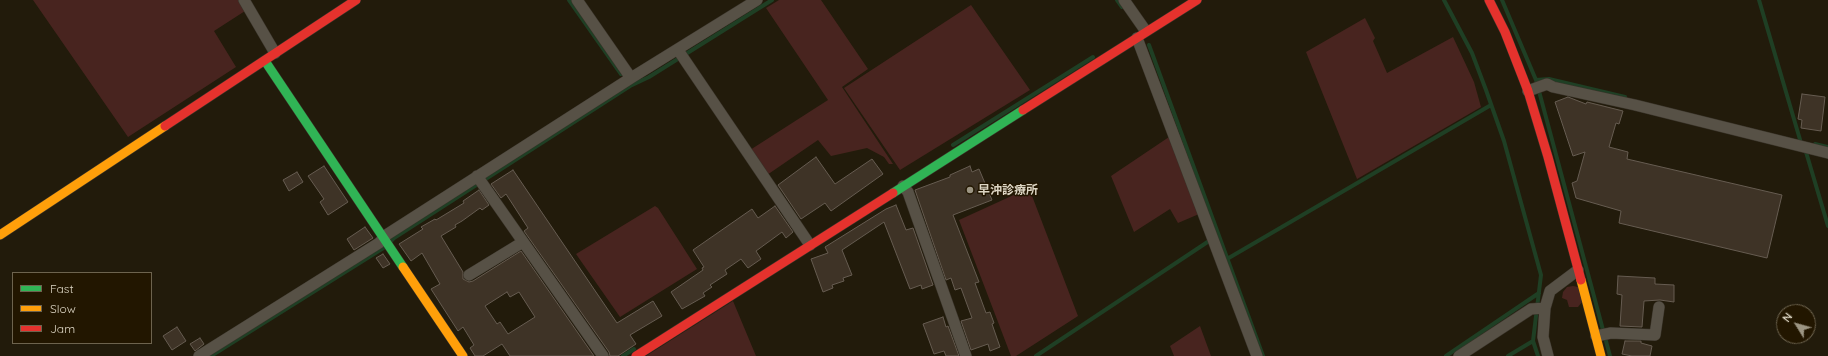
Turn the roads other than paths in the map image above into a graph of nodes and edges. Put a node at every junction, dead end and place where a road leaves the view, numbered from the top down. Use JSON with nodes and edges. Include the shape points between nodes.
{"nodes":[{"id":1,"x":244,"y":0,"type":"edge"},
{"id":2,"x":356,"y":0,"type":"edge"},
{"id":3,"x":577,"y":0,"type":"edge"},
{"id":4,"x":757,"y":0,"type":"edge"},
{"id":5,"x":1124,"y":0,"type":"edge"},
{"id":6,"x":1197,"y":0,"type":"edge"},
{"id":7,"x":1490,"y":0,"type":"edge"},
{"id":8,"x":1142,"y":30,"type":"junction"},
{"id":9,"x":272,"y":49,"type":"junction"},
{"id":10,"x":681,"y":54,"type":"junction"},
{"id":11,"x":266,"y":60,"type":"junction"},
{"id":12,"x":630,"y":78,"type":"junction"},
{"id":13,"x":1535,"y":88,"type":"junction"},
{"id":14,"x":1828,"y":153,"type":"edge"},
{"id":15,"x":480,"y":180,"type":"junction"},
{"id":16,"x":903,"y":186,"type":"junction"},
{"id":17,"x":0,"y":235,"type":"edge"},
{"id":18,"x":387,"y":238,"type":"junction"},
{"id":19,"x":808,"y":241,"type":"junction"},
{"id":20,"x":523,"y":242,"type":"junction"},
{"id":21,"x":1578,"y":270,"type":"junction"},
{"id":22,"x":469,"y":275,"type":"dead end"},
{"id":23,"x":1659,"y":307,"type":"dead end"},
{"id":24,"x":1540,"y":308,"type":"junction"},
{"id":25,"x":1596,"y":336,"type":"junction"},
{"id":26,"x":205,"y":355,"type":"edge"},
{"id":27,"x":463,"y":356,"type":"edge"},
{"id":28,"x":603,"y":356,"type":"edge"},
{"id":29,"x":636,"y":356,"type":"edge"},
{"id":30,"x":966,"y":356,"type":"edge"},
{"id":31,"x":1257,"y":356,"type":"edge"},
{"id":32,"x":1459,"y":356,"type":"edge"},
{"id":33,"x":1548,"y":356,"type":"edge"},
{"id":34,"x":1601,"y":356,"type":"edge"}],
"edges":[{"from":1,"to":9,"type":"street"},
{"from":2,"to":9,"type":"street"},
{"from":3,"to":12,"type":"street"},
{"from":4,"to":10,"type":"street"},
{"from":5,"to":8,"type":"street"},
{"from":6,"to":8,"type":"street"},
{"from":7,"to":13,"type":"street"},
{"from":8,"to":16,"type":"street"},
{"from":8,"to":31,"type":"street","via":[[1213,238]]},
{"from":9,"to":11,"type":"street"},
{"from":10,"to":12,"type":"street"},
{"from":10,"to":19,"type":"street"},
{"from":11,"to":17,"type":"street"},
{"from":11,"to":18,"type":"street"},
{"from":12,"to":15,"type":"street"},
{"from":13,"to":14,"type":"street","via":[[1546,84]]},
{"from":13,"to":21,"type":"street","via":[[1548,157]]},
{"from":15,"to":18,"type":"street"},
{"from":15,"to":20,"type":"street"},
{"from":16,"to":19,"type":"street"},
{"from":16,"to":30,"type":"street","via":[[908,192]]},
{"from":18,"to":26,"type":"street"},
{"from":18,"to":27,"type":"street"},
{"from":19,"to":29,"type":"street"},
{"from":20,"to":22,"type":"street"},
{"from":20,"to":28,"type":"street"},
{"from":21,"to":24,"type":"street","via":[[1550,291]]},
{"from":21,"to":25,"type":"street"},
{"from":23,"to":25,"type":"street","via":[[1655,335],[1611,332]]},
{"from":24,"to":32,"type":"street"},
{"from":24,"to":33,"type":"street"},
{"from":25,"to":34,"type":"street"}]}
